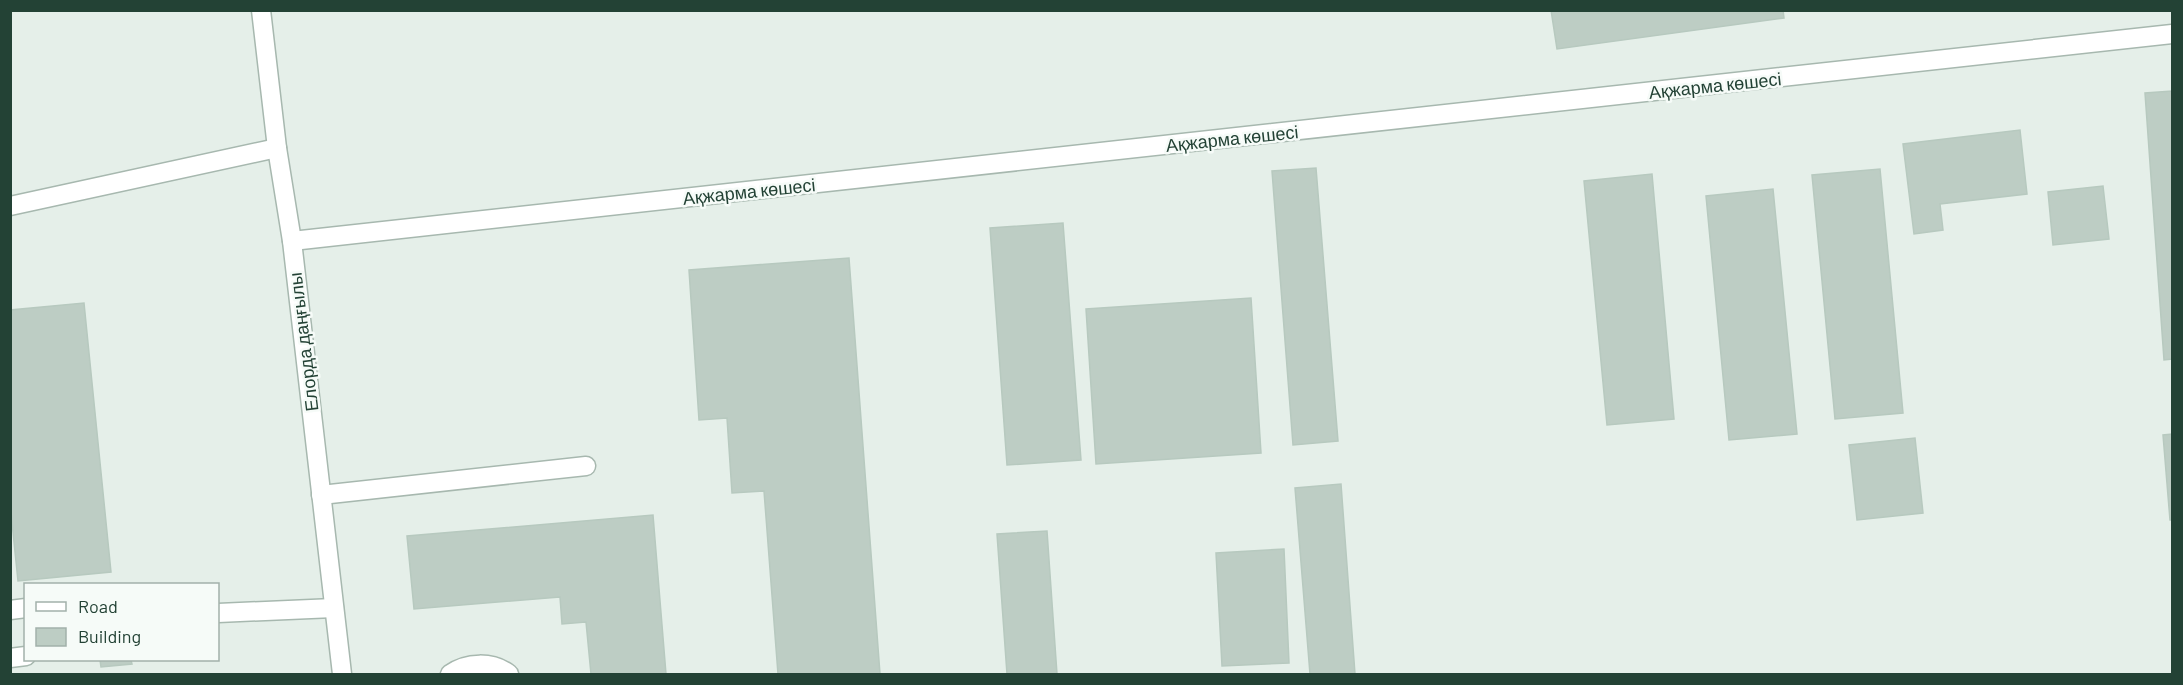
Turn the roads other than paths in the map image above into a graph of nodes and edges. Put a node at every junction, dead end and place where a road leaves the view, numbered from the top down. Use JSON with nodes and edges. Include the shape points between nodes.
{"nodes":[{"id":1,"x":261,"y":10,"type":"edge"},
{"id":2,"x":2172,"y":34,"type":"edge"},
{"id":3,"x":277,"y":148,"type":"junction"},
{"id":4,"x":10,"y":206,"type":"edge"},
{"id":5,"x":292,"y":241,"type":"junction"},
{"id":6,"x":586,"y":465,"type":"dead end"},
{"id":7,"x":321,"y":495,"type":"junction"},
{"id":8,"x":334,"y":608,"type":"junction"},
{"id":9,"x":219,"y":613,"type":"edge"},
{"id":10,"x":342,"y":675,"type":"edge"},
{"id":11,"x":450,"y":675,"type":"edge"},
{"id":12,"x":509,"y":675,"type":"edge"}],
"edges":[{"from":1,"to":3,"type":"street","name":"Елорда даңғылы"},
{"from":2,"to":5,"type":"street","name":"Ақжарма көшесі"},
{"from":3,"to":4,"type":"street"},
{"from":3,"to":5,"type":"street","name":"Елорда даңғылы"},
{"from":5,"to":7,"type":"street","name":"Елорда даңғылы"},
{"from":6,"to":7,"type":"street"},
{"from":7,"to":8,"type":"street","name":"Елорда даңғылы"},
{"from":8,"to":9,"type":"street"},
{"from":8,"to":10,"type":"street","name":"Елорда даңғылы"},
{"from":11,"to":12,"type":"street","via":[[473,664],[490,666]]}]}
